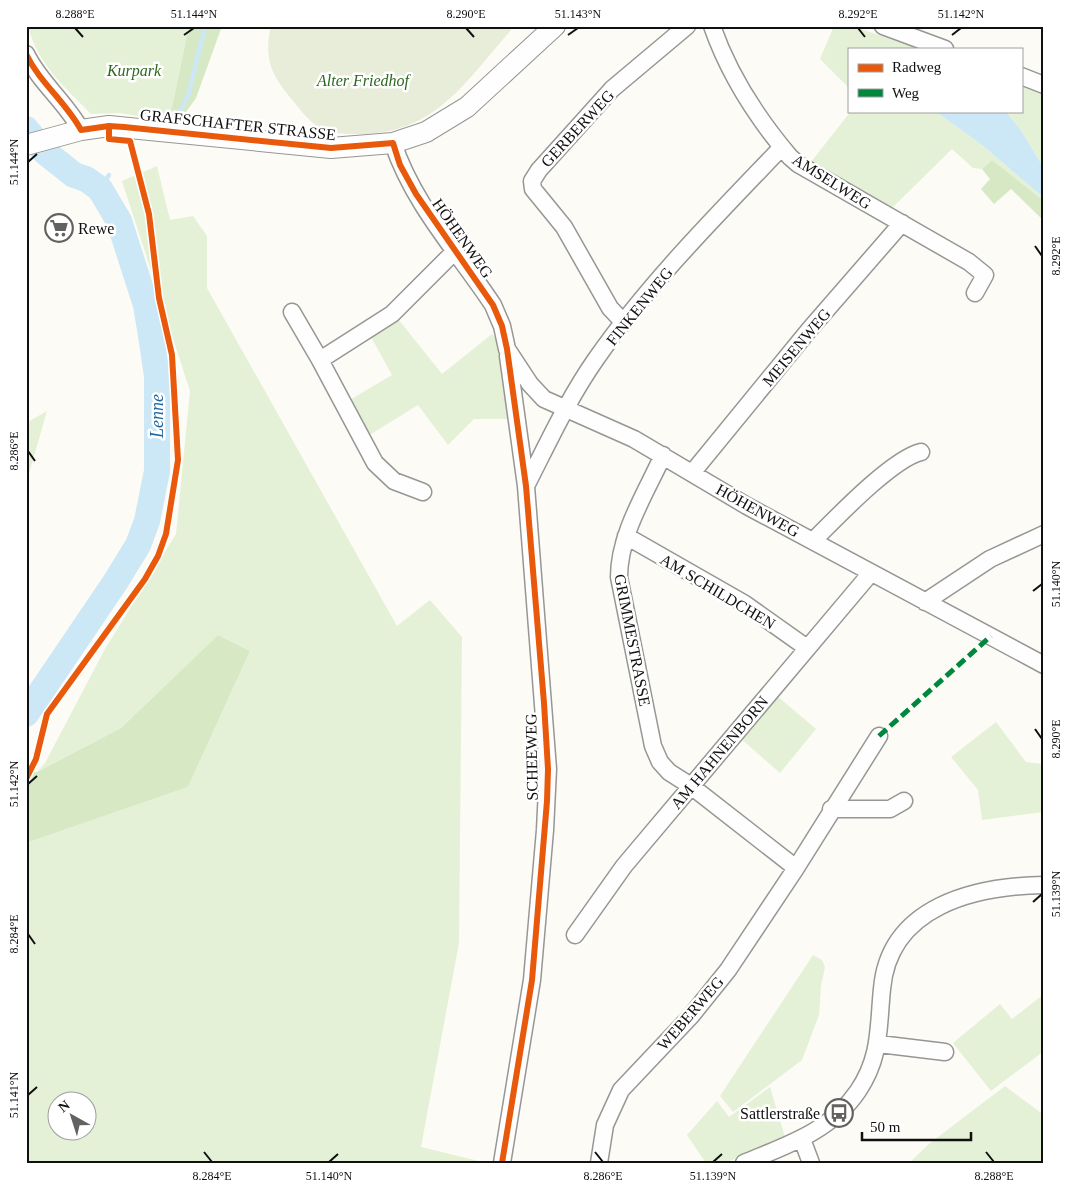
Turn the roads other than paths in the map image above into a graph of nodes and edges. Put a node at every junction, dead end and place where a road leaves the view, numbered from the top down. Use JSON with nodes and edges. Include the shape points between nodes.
{"nodes":[{"id":1,"x":555,"y":26,"type":"edge"},
{"id":2,"x":687,"y":26,"type":"edge"},
{"id":3,"x":712,"y":26,"type":"edge"},
{"id":4,"x":884,"y":26,"type":"edge"},
{"id":5,"x":942,"y":48,"type":"edge"},
{"id":6,"x":26,"y":54,"type":"edge"},
{"id":7,"x":1022,"y":76,"type":"edge"},
{"id":8,"x":1044,"y":85,"type":"edge"},
{"id":9,"x":75,"y":132,"type":"junction"},
{"id":10,"x":393,"y":143,"type":"junction"},
{"id":11,"x":26,"y":145,"type":"edge"},
{"id":12,"x":782,"y":147,"type":"junction"},
{"id":13,"x":902,"y":223,"type":"junction"},
{"id":14,"x":455,"y":251,"type":"junction"},
{"id":15,"x":975,"y":293,"type":"dead end"},
{"id":16,"x":292,"y":312,"type":"dead end"},
{"id":17,"x":624,"y":323,"type":"junction"},
{"id":18,"x":507,"y":349,"type":"junction"},
{"id":19,"x":320,"y":360,"type":"junction"},
{"id":20,"x":564,"y":409,"type":"junction"},
{"id":21,"x":921,"y":452,"type":"dead end"},
{"id":22,"x":663,"y":456,"type":"junction"},
{"id":23,"x":692,"y":472,"type":"junction"},
{"id":24,"x":526,"y":486,"type":"junction"},
{"id":25,"x":423,"y":492,"type":"dead end"},
{"id":26,"x":1044,"y":534,"type":"edge"},
{"id":27,"x":626,"y":536,"type":"junction"},
{"id":28,"x":813,"y":541,"type":"junction"},
{"id":29,"x":870,"y":574,"type":"junction"},
{"id":30,"x":925,"y":602,"type":"junction"},
{"id":31,"x":807,"y":648,"type":"junction"},
{"id":32,"x":1044,"y":665,"type":"edge"},
{"id":33,"x":879,"y":736,"type":"dead end"},
{"id":34,"x":691,"y":786,"type":"junction"},
{"id":35,"x":904,"y":801,"type":"dead end"},
{"id":36,"x":831,"y":810,"type":"junction"},
{"id":37,"x":796,"y":868,"type":"junction"},
{"id":38,"x":1044,"y":885,"type":"edge"},
{"id":39,"x":575,"y":935,"type":"dead end"},
{"id":40,"x":879,"y":1044,"type":"junction"},
{"id":41,"x":945,"y":1052,"type":"dead end"},
{"id":42,"x":802,"y":1139,"type":"junction"},
{"id":43,"x":502,"y":1163,"type":"edge"},
{"id":44,"x":599,"y":1163,"type":"edge"},
{"id":45,"x":744,"y":1163,"type":"edge"},
{"id":46,"x":811,"y":1163,"type":"edge"}],
"edges":[{"from":1,"to":10,"type":"street","name":"GRAFSCHAFTER STRASSE","via":[[467,107],[426,132]]},
{"from":2,"to":17,"type":"street","name":"GERBERWEG","via":[[612,90],[532,181],[533,189],[564,227],[610,308]]},
{"from":3,"to":12,"type":"street","name":"AMSELWEG","via":[[739,86]]},
{"from":4,"to":5,"type":"street"},
{"from":6,"to":9,"type":"street","via":[[45,83],[68,108]]},
{"from":7,"to":8,"type":"street"},
{"from":9,"to":10,"type":"street","name":"GRAFSCHAFTER STRASSE","via":[[108,126],[331,148]]},
{"from":9,"to":11,"type":"street","name":"GRAFSCHAFTER STRASSE"},
{"from":10,"to":14,"type":"street","name":"HÖHENWEG","via":[[412,188]]},
{"from":12,"to":13,"type":"street","name":"AMSELWEG","via":[[798,164]]},
{"from":12,"to":17,"type":"street","name":"FINKENWEG","via":[[698,234]]},
{"from":13,"to":15,"type":"street","name":"AMSELWEG","via":[[969,262],[985,275]]},
{"from":13,"to":23,"type":"street","name":"MEISENWEG"},
{"from":14,"to":18,"type":"street","name":"HÖHENWEG","via":[[493,305]]},
{"from":14,"to":19,"type":"street","via":[[392,314]]},
{"from":16,"to":19,"type":"street"},
{"from":17,"to":20,"type":"street","name":"FINKENWEG","via":[[596,358]]},
{"from":18,"to":20,"type":"street","name":"HÖHENWEG","via":[[538,393],[551,404]]},
{"from":18,"to":24,"type":"street","name":"SCHEEWEG"},
{"from":19,"to":25,"type":"street","via":[[375,464],[394,482]]},
{"from":20,"to":22,"type":"street","name":"HÖHENWEG","via":[[610,428]]},
{"from":20,"to":24,"type":"street","name":"FINKENWEG"},
{"from":21,"to":28,"type":"street","name":"HÖHENWEG","via":[[908,455],[854,500]]},
{"from":22,"to":23,"type":"street","name":"HÖHENWEG"},
{"from":22,"to":27,"type":"street","name":"GRIMMESTRASSE"},
{"from":23,"to":28,"type":"street","name":"HÖHENWEG"},
{"from":24,"to":43,"type":"street","name":"SCHEEWEG","via":[[544,703],[547,801],[532,980]]},
{"from":26,"to":30,"type":"street","via":[[990,559]]},
{"from":27,"to":31,"type":"street","name":"AM SCHILDCHEN","via":[[745,604]]},
{"from":27,"to":34,"type":"street","name":"GRIMMESTRASSE","via":[[619,577],[653,746],[664,767]]},
{"from":28,"to":29,"type":"street","name":"HÖHENWEG"},
{"from":29,"to":30,"type":"street","name":"HÖHENWEG"},
{"from":29,"to":31,"type":"street","name":"AM HAHNENBORN"},
{"from":30,"to":32,"type":"street","name":"HÖHENWEG"},
{"from":31,"to":34,"type":"street","name":"AM HAHNENBORN"},
{"from":33,"to":36,"type":"street","name":"WEBERWEG"},
{"from":34,"to":37,"type":"street"},
{"from":34,"to":39,"type":"street","name":"AM HAHNENBORN","via":[[624,866]]},
{"from":35,"to":36,"type":"street","via":[[890,808]]},
{"from":36,"to":37,"type":"street","name":"WEBERWEG"},
{"from":37,"to":44,"type":"street","name":"WEBERWEG","via":[[728,970],[621,1090],[605,1125]]},
{"from":38,"to":40,"type":"street","via":[[1001,887],[978,892],[944,904],[909,928],[893,950],[884,976]]},
{"from":40,"to":41,"type":"street"},
{"from":40,"to":42,"type":"street","via":[[866,1079],[850,1102]]},
{"from":42,"to":45,"type":"street"},
{"from":42,"to":46,"type":"street"}]}
